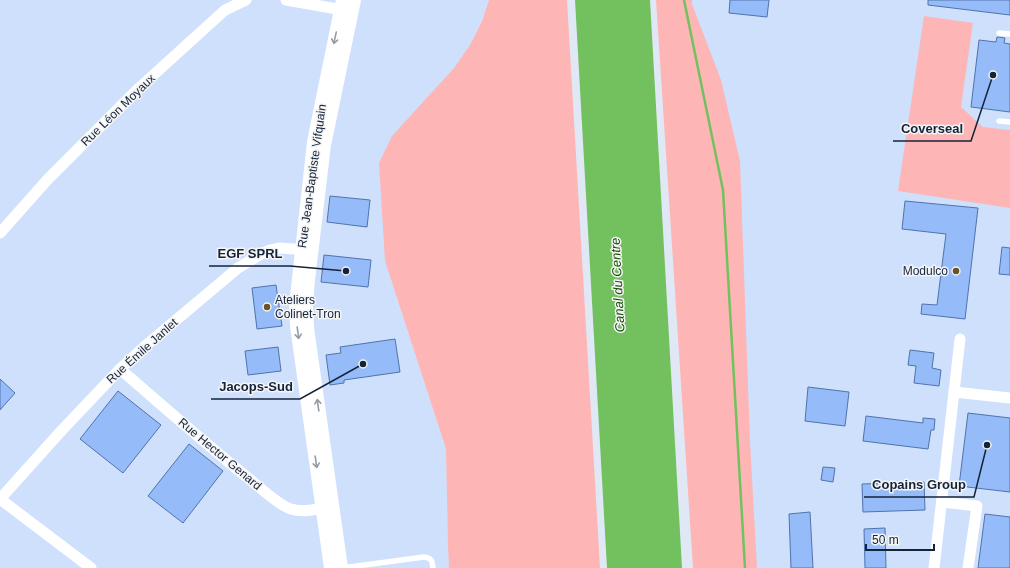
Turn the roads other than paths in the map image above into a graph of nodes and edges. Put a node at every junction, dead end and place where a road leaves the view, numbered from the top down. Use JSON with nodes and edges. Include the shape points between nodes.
{"nodes":[{"id":1,"x":246,"y":0,"type":"edge"},
{"id":2,"x":286,"y":0,"type":"edge"},
{"id":3,"x":347,"y":5,"type":"edge"},
{"id":4,"x":999,"y":33,"type":"dead end"},
{"id":5,"x":1010,"y":34,"type":"edge"},
{"id":6,"x":999,"y":121,"type":"dead end"},
{"id":7,"x":1010,"y":122,"type":"edge"},
{"id":8,"x":0,"y":233,"type":"edge"},
{"id":9,"x":307,"y":250,"type":"junction"},
{"id":10,"x":960,"y":339,"type":"dead end"},
{"id":11,"x":120,"y":369,"type":"junction"},
{"id":12,"x":954,"y":392,"type":"junction"},
{"id":13,"x":1010,"y":398,"type":"edge"},
{"id":14,"x":0,"y":499,"type":"edge"},
{"id":15,"x":942,"y":502,"type":"junction"},
{"id":16,"x":327,"y":507,"type":"junction"},
{"id":17,"x":91,"y":568,"type":"edge"},
{"id":18,"x":331,"y":568,"type":"edge"},
{"id":19,"x":341,"y":568,"type":"edge"},
{"id":20,"x":433,"y":568,"type":"edge"},
{"id":21,"x":934,"y":568,"type":"edge"},
{"id":22,"x":968,"y":568,"type":"edge"}],
"edges":[{"from":1,"to":8,"type":"street","name":"Rue Léon Moyaux","via":[[225,10],[138,89],[48,178]]},
{"from":2,"to":3,"type":"street"},
{"from":3,"to":9,"type":"street","name":"Rue Jean-Baptiste Vifquain","via":[[314,142]]},
{"from":4,"to":5,"type":"lane"},
{"from":6,"to":7,"type":"lane"},
{"from":9,"to":11,"type":"street","name":"Rue Émile Janlet","via":[[279,248],[260,254],[238,268]]},
{"from":9,"to":16,"type":"street","name":"Rue Jean-Baptiste Vifquain","via":[[296,316]]},
{"from":10,"to":12,"type":"street"},
{"from":11,"to":14,"type":"street","name":"Rue Émile Janlet"},
{"from":11,"to":16,"type":"street","name":"Rue Hector Genard","via":[[232,466],[280,503],[290,509]]},
{"from":12,"to":13,"type":"street"},
{"from":12,"to":15,"type":"street"},
{"from":14,"to":17,"type":"street"},
{"from":15,"to":21,"type":"street"},
{"from":15,"to":22,"type":"street","via":[[977,506]]},
{"from":16,"to":18,"type":"street","name":"Rue Jean-Baptiste Vifquain"},
{"from":16,"to":19,"type":"street","name":"Rue Jean-Baptiste Vifquain"},
{"from":19,"to":20,"type":"lane","via":[[428,557]]}]}
